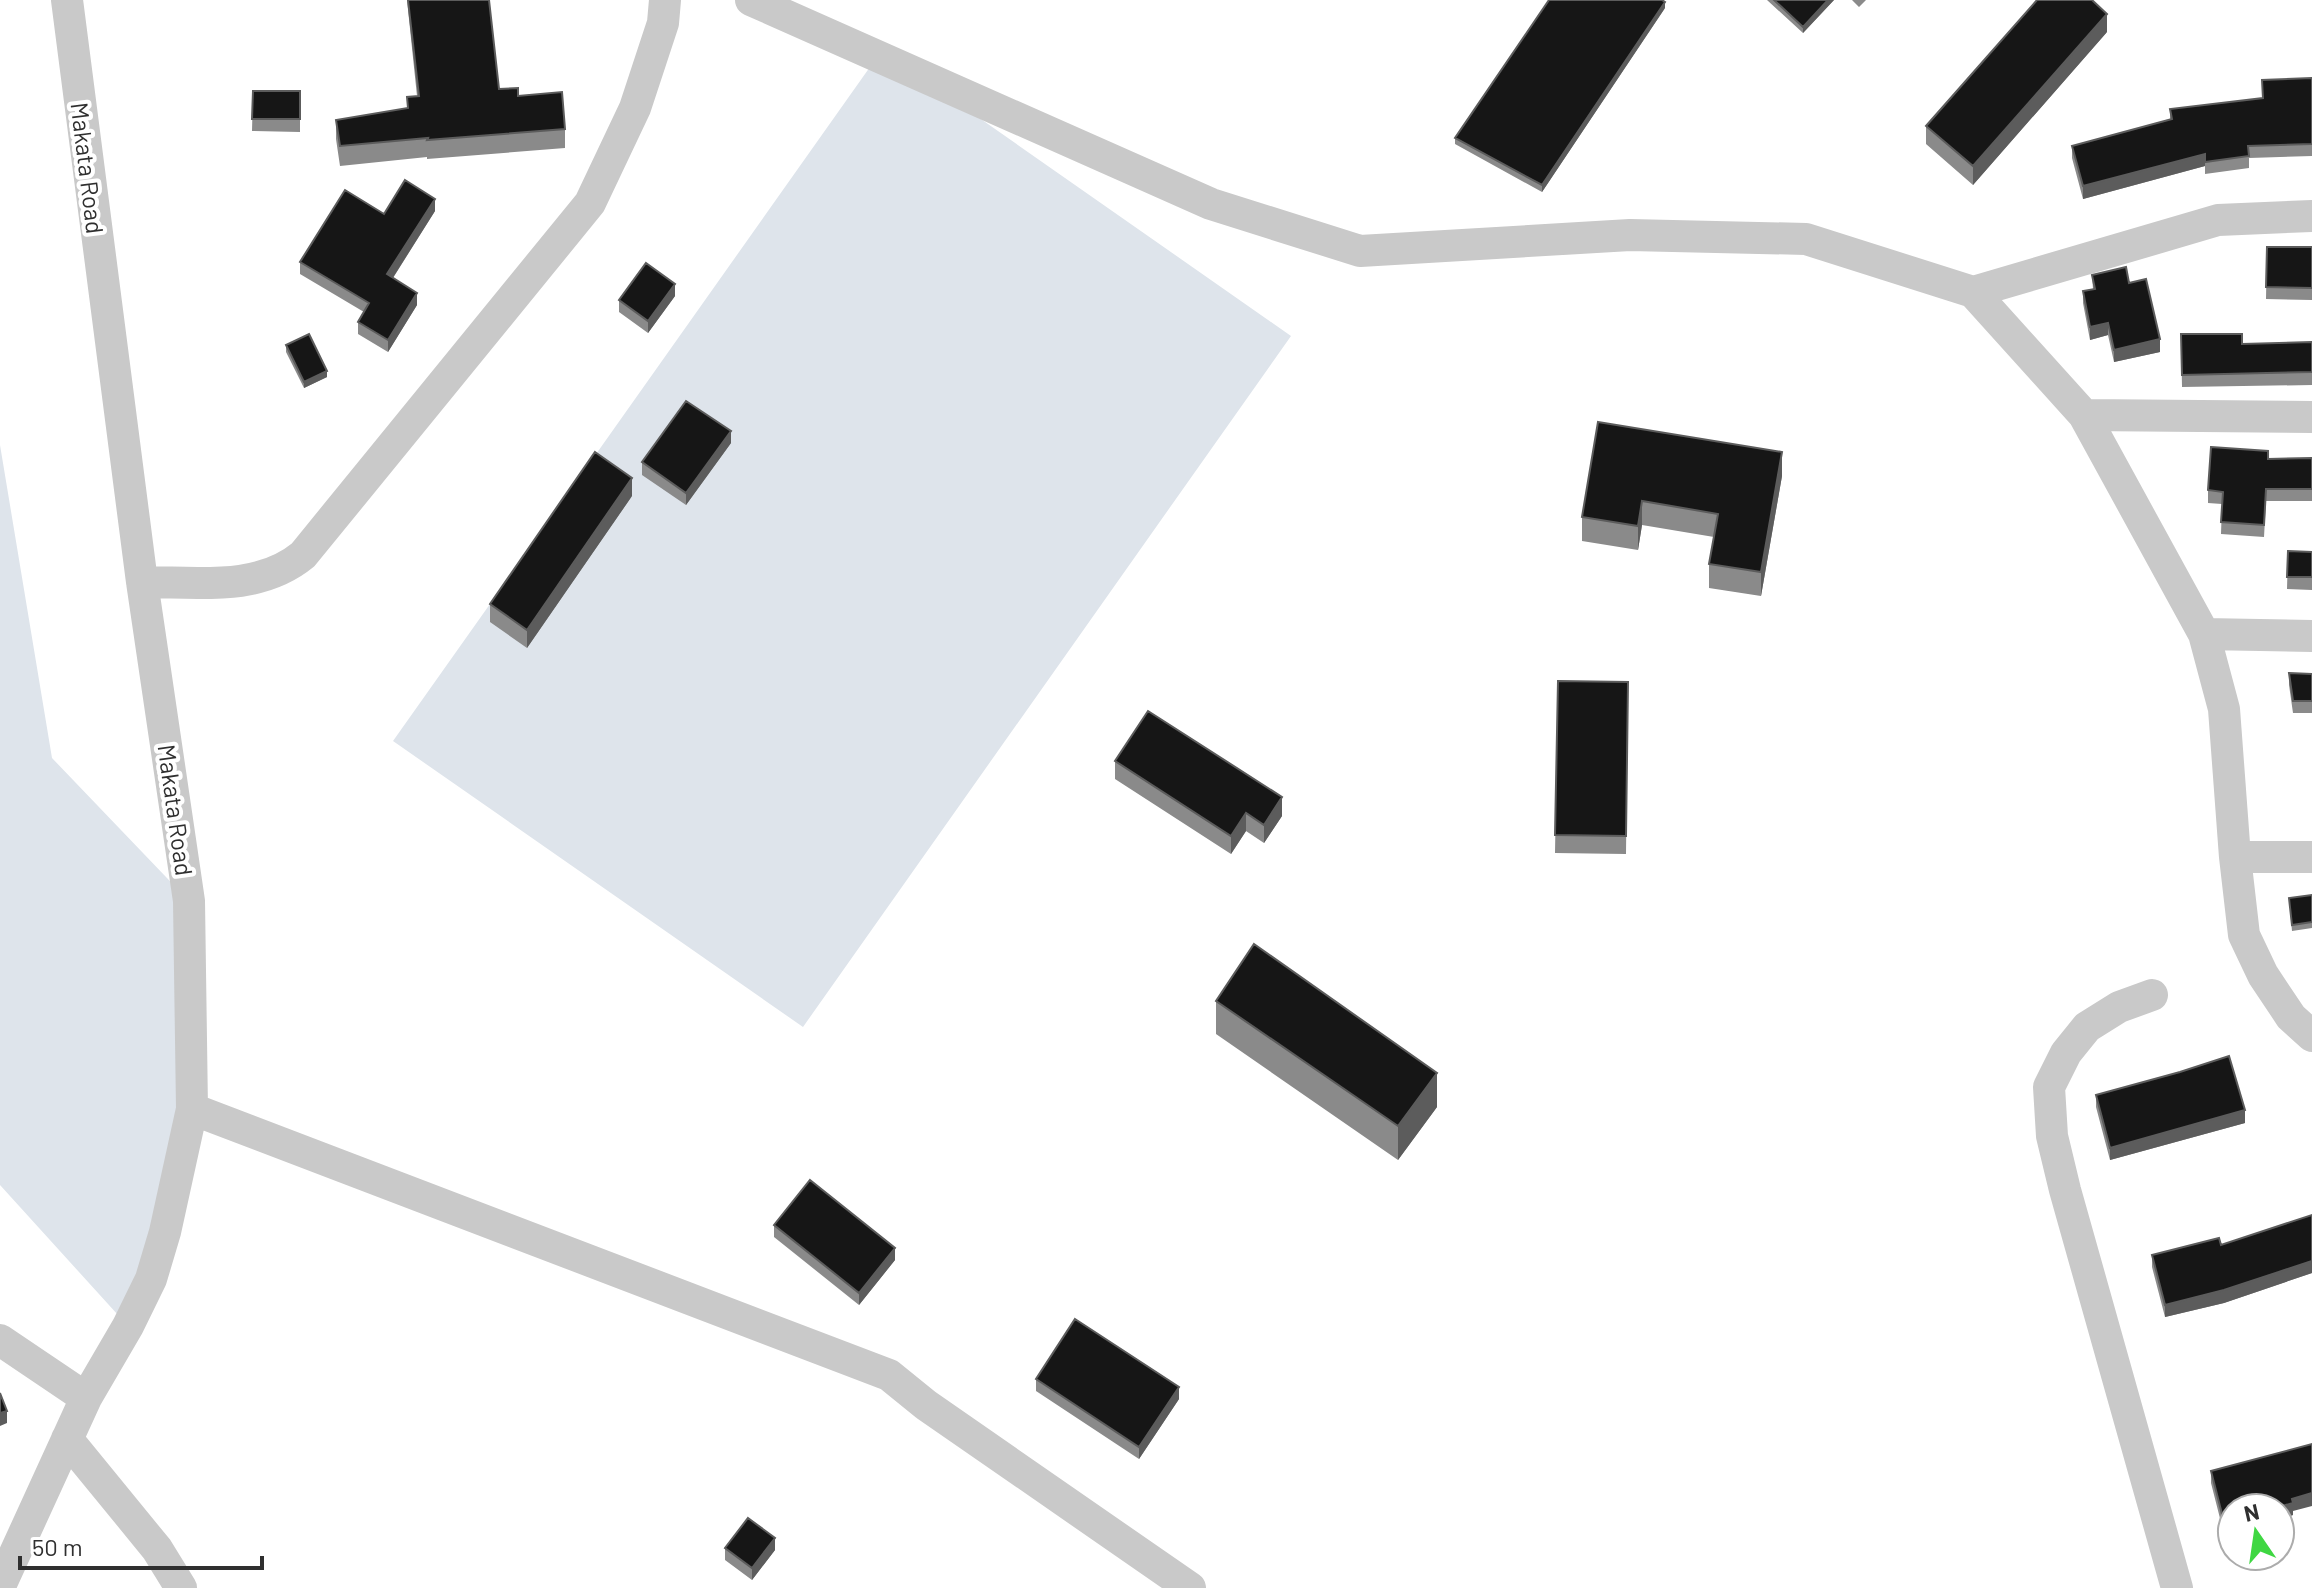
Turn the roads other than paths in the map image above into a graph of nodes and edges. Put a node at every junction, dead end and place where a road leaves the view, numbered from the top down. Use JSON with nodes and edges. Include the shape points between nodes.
{"nodes":[{"id":1,"x":67,"y":0,"type":"edge"},
{"id":2,"x":665,"y":0,"type":"edge"},
{"id":3,"x":751,"y":0,"type":"edge"},
{"id":4,"x":2312,"y":216,"type":"edge"},
{"id":5,"x":1973,"y":292,"type":"junction"},
{"id":6,"x":2084,"y":415,"type":"junction"},
{"id":7,"x":2312,"y":417,"type":"edge"},
{"id":8,"x":142,"y":582,"type":"junction"},
{"id":9,"x":2204,"y":634,"type":"junction"},
{"id":10,"x":2312,"y":636,"type":"edge"},
{"id":11,"x":2235,"y":857,"type":"junction"},
{"id":12,"x":2312,"y":857,"type":"edge"},
{"id":13,"x":2152,"y":995,"type":"dead end"},
{"id":14,"x":2312,"y":1036,"type":"edge"},
{"id":15,"x":192,"y":1109,"type":"junction"},
{"id":16,"x":0,"y":1340,"type":"edge"},
{"id":17,"x":86,"y":1398,"type":"junction"},
{"id":18,"x":67,"y":1439,"type":"junction"},
{"id":19,"x":0,"y":1586,"type":"edge"},
{"id":20,"x":181,"y":1588,"type":"edge"},
{"id":21,"x":1190,"y":1588,"type":"edge"},
{"id":22,"x":2177,"y":1588,"type":"edge"}],
"edges":[{"from":1,"to":8,"type":"street","name":"Makata Road"},
{"from":2,"to":8,"type":"street","via":[[663,23],[635,108],[590,203],[303,555],[289,567],[240,582]]},
{"from":3,"to":5,"type":"street","via":[[1211,204],[1360,251],[1630,235],[1806,239]]},
{"from":4,"to":5,"type":"street","via":[[2218,220]]},
{"from":5,"to":6,"type":"street"},
{"from":6,"to":7,"type":"street"},
{"from":6,"to":9,"type":"street"},
{"from":8,"to":15,"type":"street","name":"Makata Road","via":[[189,901]]},
{"from":9,"to":10,"type":"street"},
{"from":9,"to":11,"type":"street","via":[[2224,709]]},
{"from":11,"to":12,"type":"street"},
{"from":11,"to":14,"type":"street","via":[[2244,935],[2291,1017]]},
{"from":13,"to":22,"type":"street","via":[[2087,1027],[2049,1087],[2052,1136],[2065,1190]]},
{"from":15,"to":17,"type":"street","name":"Makata Road","via":[[151,1279]]},
{"from":15,"to":21,"type":"street","via":[[889,1375]]},
{"from":16,"to":17,"type":"street"},
{"from":17,"to":18,"type":"street","name":"Makata Road"},
{"from":18,"to":19,"type":"street","name":"Makata Road"},
{"from":18,"to":20,"type":"street","via":[[157,1549]]}]}
